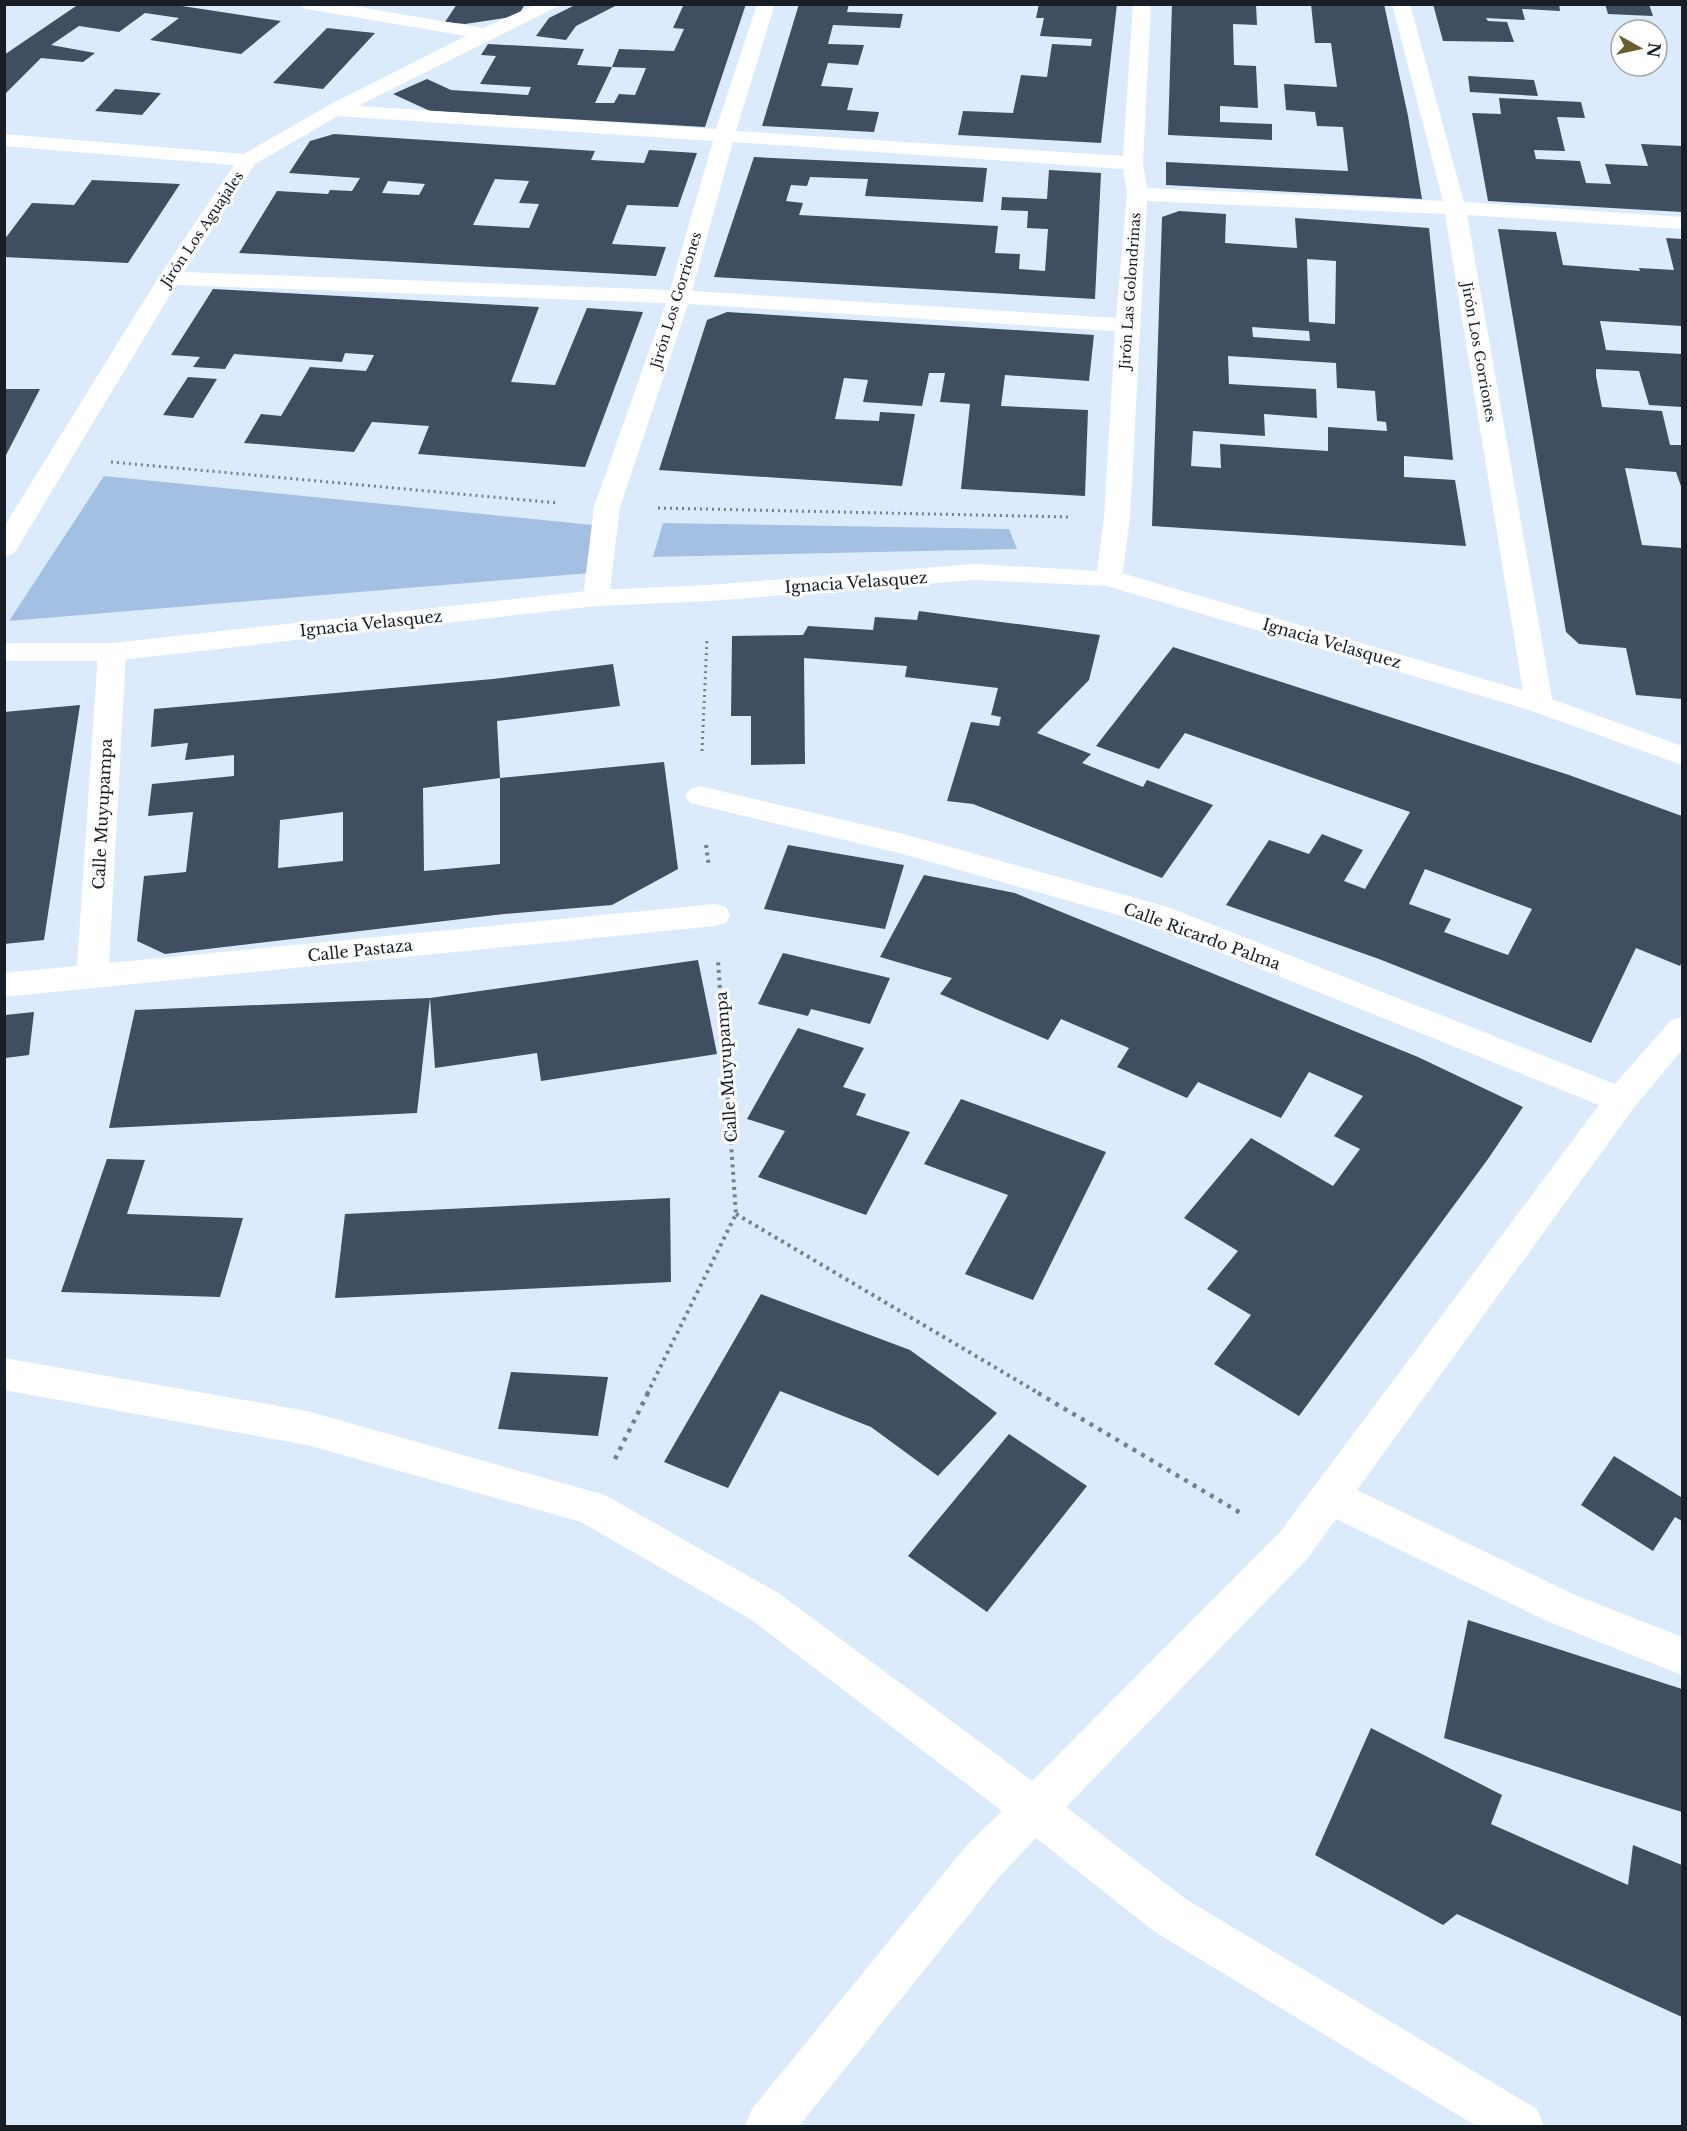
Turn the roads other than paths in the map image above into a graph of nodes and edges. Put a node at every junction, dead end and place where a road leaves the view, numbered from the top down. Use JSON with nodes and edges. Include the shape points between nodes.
{"nodes":[{"id":1,"x":306,"y":4,"type":"edge"},
{"id":2,"x":766,"y":4,"type":"edge"},
{"id":3,"x":1142,"y":4,"type":"edge"},
{"id":4,"x":1401,"y":4,"type":"edge"},
{"id":5,"x":546,"y":7,"type":"edge"},
{"id":6,"x":485,"y":34,"type":"junction"},
{"id":7,"x":334,"y":110,"type":"junction"},
{"id":8,"x":724,"y":137,"type":"junction"},
{"id":9,"x":4,"y":140,"type":"edge"},
{"id":10,"x":248,"y":160,"type":"junction"},
{"id":11,"x":1133,"y":163,"type":"junction"},
{"id":12,"x":1137,"y":194,"type":"junction"},
{"id":13,"x":1455,"y":208,"type":"junction"},
{"id":14,"x":1683,"y":223,"type":"edge"},
{"id":15,"x":168,"y":278,"type":"junction"},
{"id":16,"x":679,"y":297,"type":"junction"},
{"id":17,"x":1127,"y":325,"type":"junction"},
{"id":18,"x":4,"y":549,"type":"edge"},
{"id":19,"x":1109,"y":578,"type":"junction"},
{"id":20,"x":596,"y":598,"type":"junction"},
{"id":21,"x":4,"y":652,"type":"edge"},
{"id":22,"x":112,"y":652,"type":"junction"},
{"id":23,"x":1539,"y":704,"type":"junction"},
{"id":24,"x":1683,"y":756,"type":"edge"},
{"id":25,"x":700,"y":796,"type":"road end"},
{"id":26,"x":715,"y":915,"type":"road end"},
{"id":27,"x":92,"y":977,"type":"junction"},
{"id":28,"x":4,"y":985,"type":"edge"},
{"id":29,"x":1683,"y":1029,"type":"edge"},
{"id":30,"x":1621,"y":1100,"type":"junction"},
{"id":31,"x":4,"y":1374,"type":"edge"},
{"id":32,"x":1329,"y":1496,"type":"junction"},
{"id":33,"x":1683,"y":1656,"type":"edge"},
{"id":34,"x":769,"y":2127,"type":"edge"},
{"id":35,"x":1520,"y":2127,"type":"edge"}],
"edges":[{"from":1,"to":6,"type":"street"},
{"from":2,"to":8,"type":"street","name":"Jirón Los Gorriones"},
{"from":3,"to":11,"type":"street","name":"Jirón Las Golondrinas"},
{"from":4,"to":13,"type":"street","name":"Jirón Los Gorriones"},
{"from":5,"to":6,"type":"street","name":"Jirón Los Aguajales"},
{"from":6,"to":7,"type":"street","name":"Jirón Los Aguajales"},
{"from":7,"to":8,"type":"street"},
{"from":7,"to":10,"type":"street","name":"Jirón Los Aguajales"},
{"from":8,"to":11,"type":"street"},
{"from":8,"to":16,"type":"street","name":"Jirón Los Gorriones"},
{"from":9,"to":10,"type":"street"},
{"from":10,"to":15,"type":"street","name":"Jirón Los Aguajales"},
{"from":11,"to":12,"type":"street","name":"Jirón Las Golondrinas"},
{"from":12,"to":13,"type":"street"},
{"from":12,"to":17,"type":"street","name":"Jirón Las Golondrinas"},
{"from":13,"to":14,"type":"street"},
{"from":13,"to":23,"type":"street","name":"Jirón Los Gorriones"},
{"from":15,"to":16,"type":"street"},
{"from":15,"to":18,"type":"street","name":"Jirón Los Aguajales"},
{"from":16,"to":17,"type":"street"},
{"from":16,"to":20,"type":"street","name":"Jirón Los Gorriones","via":[[607,507]]},
{"from":17,"to":19,"type":"street","name":"Jirón Las Golondrinas","via":[[1117,518]]},
{"from":19,"to":20,"type":"street","name":"Ignacia Velasquez","via":[[975,573]]},
{"from":19,"to":23,"type":"street","name":"Ignacia Velasquez"},
{"from":20,"to":22,"type":"street","name":"Ignacia Velasquez"},
{"from":21,"to":22,"type":"street","name":"Ignacia Velasquez"},
{"from":22,"to":27,"type":"street","name":"Calle Muyupampa"},
{"from":23,"to":24,"type":"street","name":"Ignacia Velasquez"},
{"from":25,"to":30,"type":"street","name":"Calle Ricardo Palma","via":[[903,844],[1157,915]]},
{"from":26,"to":27,"type":"street","name":"Calle Pastaza"},
{"from":27,"to":28,"type":"street","name":"Calle Pastaza"},
{"from":29,"to":30,"type":"street"},
{"from":30,"to":32,"type":"street"},
{"from":31,"to":35,"type":"street","via":[[307,1428],[591,1507],[766,1606],[1171,1916]]},
{"from":32,"to":33,"type":"street","via":[[1560,1608]]},
{"from":32,"to":34,"type":"street","via":[[1287,1551],[983,1861]]}]}
